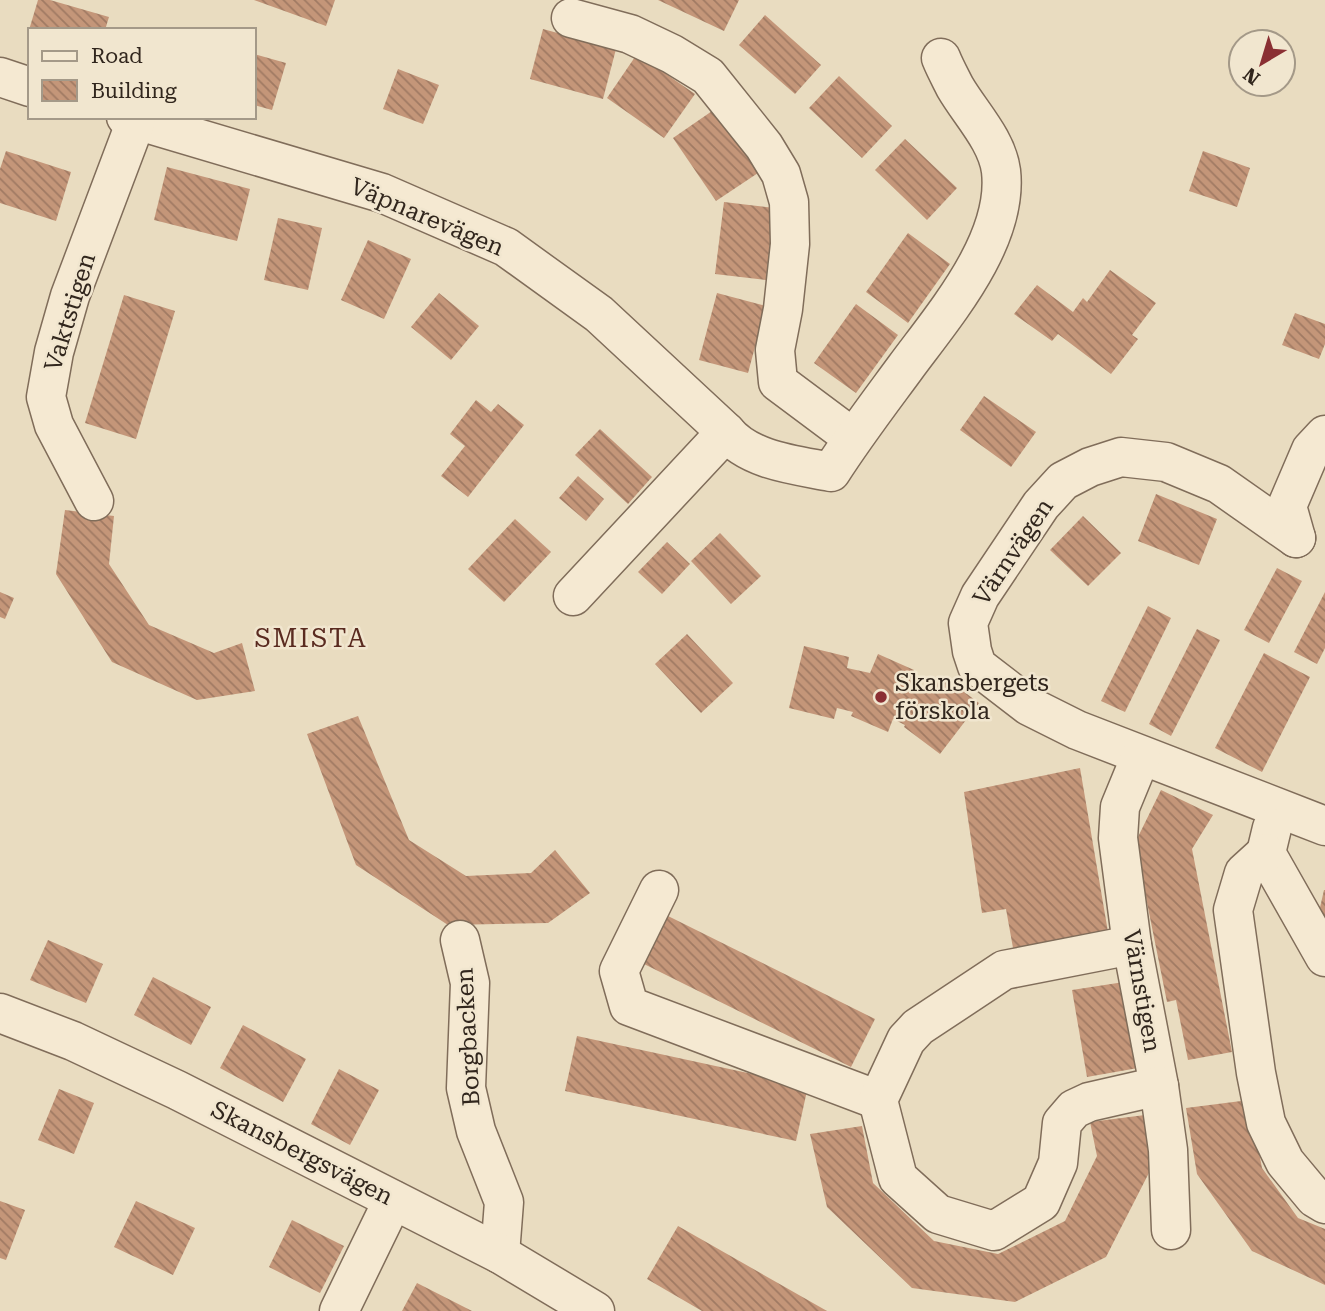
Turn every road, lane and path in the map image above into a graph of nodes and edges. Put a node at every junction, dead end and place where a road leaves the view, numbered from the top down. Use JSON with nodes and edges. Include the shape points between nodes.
{"nodes":[{"id":1,"x":571,"y":18,"type":"dead end"},
{"id":2,"x":941,"y":58,"type":"dead end"},
{"id":3,"x":0,"y":77,"type":"edge"},
{"id":4,"x":28,"y":86,"type":"edge"},
{"id":5,"x":131,"y":119,"type":"edge"},
{"id":6,"x":726,"y":432,"type":"junction"},
{"id":7,"x":1325,"y":435,"type":"edge"},
{"id":8,"x":853,"y":438,"type":"junction"},
{"id":9,"x":94,"y":501,"type":"dead end"},
{"id":10,"x":573,"y":596,"type":"dead end"},
{"id":11,"x":1142,"y":756,"type":"junction"},
{"id":12,"x":1314,"y":822,"type":"edge"},
{"id":13,"x":1266,"y":853,"type":"junction"},
{"id":14,"x":659,"y":890,"type":"dead end"},
{"id":15,"x":460,"y":940,"type":"dead end"},
{"id":16,"x":1132,"y":946,"type":"junction"},
{"id":17,"x":1325,"y":957,"type":"edge"},
{"id":18,"x":0,"y":1013,"type":"edge"},
{"id":19,"x":1159,"y":1086,"type":"junction"},
{"id":20,"x":878,"y":1100,"type":"junction"},
{"id":21,"x":393,"y":1200,"type":"junction"},
{"id":22,"x":1325,"y":1203,"type":"edge"},
{"id":23,"x":1171,"y":1230,"type":"dead end"},
{"id":24,"x":500,"y":1254,"type":"junction"},
{"id":25,"x":340,"y":1311,"type":"edge"},
{"id":26,"x":595,"y":1311,"type":"edge"}],
"edges":[{"from":1,"to":8,"type":"street","via":[[630,34],[708,76],[764,146],[789,202],[790,244],[775,350],[778,382]]},
{"from":2,"to":8,"type":"street","name":"Väpnarevägen","via":[[993,148],[1001,170],[999,209],[989,240],[956,299]]},
{"from":3,"to":4,"type":"street"},
{"from":5,"to":6,"type":"street","name":"Väpnarevägen","via":[[382,193],[506,247],[599,314]]},
{"from":5,"to":9,"type":"street","name":"Vaktstigen","via":[[70,296],[46,397],[54,425]]},
{"from":6,"to":8,"type":"street","name":"Väpnarevägen","via":[[736,444],[783,463],[831,472]]},
{"from":6,"to":10,"type":"street"},
{"from":7,"to":11,"type":"street","name":"Värnvägen","via":[[1311,450],[1287,506],[1296,538],[1219,484],[1166,462],[1121,457],[1063,481],[1041,505],[980,596],[968,623],[977,666],[1029,706]]},
{"from":11,"to":12,"type":"street","name":"Värnvägen"},
{"from":11,"to":16,"type":"street","name":"Värnstigen","via":[[1120,807],[1118,838]]},
{"from":12,"to":13,"type":"street","via":[[1273,825]]},
{"from":13,"to":17,"type":"street"},
{"from":13,"to":22,"type":"street","via":[[1244,873],[1233,910],[1256,1073],[1266,1123],[1285,1162],[1315,1198]]},
{"from":14,"to":20,"type":"street","via":[[619,971],[629,1006]]},
{"from":15,"to":24,"type":"street","name":"Borgbacken","via":[[470,983],[466,1087],[476,1131],[504,1202]]},
{"from":16,"to":19,"type":"street","name":"Värnstigen"},
{"from":16,"to":20,"type":"street","via":[[1004,970],[918,1027],[906,1040]]},
{"from":18,"to":21,"type":"street","name":"Skansbergsvägen","via":[[96,1052]]},
{"from":19,"to":20,"type":"street","via":[[1074,1109],[1062,1123],[1058,1163],[1041,1202],[994,1231],[938,1214],[898,1178]]},
{"from":19,"to":23,"type":"street","name":"Värnstigen","via":[[1168,1150]]},
{"from":21,"to":24,"type":"street","name":"Skansbergsvägen"},
{"from":21,"to":25,"type":"street"},
{"from":24,"to":26,"type":"street","name":"Skansbergsvägen"}]}
